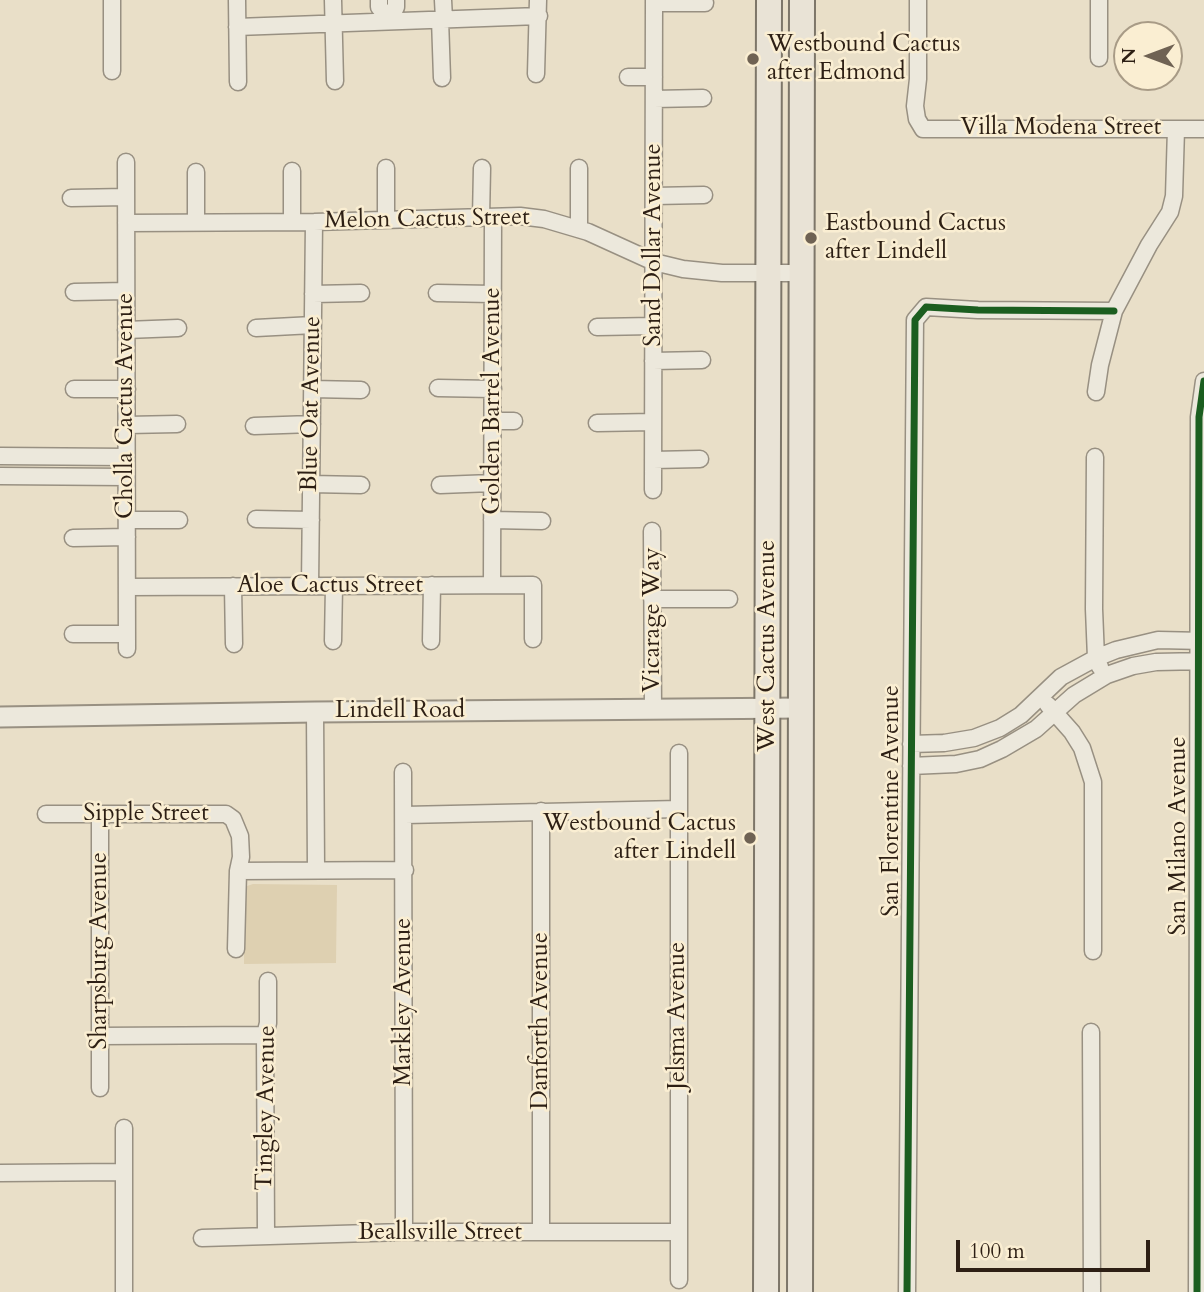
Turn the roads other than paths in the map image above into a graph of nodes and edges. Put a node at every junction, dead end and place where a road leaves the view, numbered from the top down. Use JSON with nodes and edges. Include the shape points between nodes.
{"nodes":[{"id":1,"x":112,"y":0,"type":"edge"},
{"id":2,"x":237,"y":0,"type":"edge"},
{"id":3,"x":333,"y":0,"type":"edge"},
{"id":4,"x":379,"y":0,"type":"edge"},
{"id":5,"x":396,"y":0,"type":"edge"},
{"id":6,"x":443,"y":0,"type":"edge"},
{"id":7,"x":769,"y":0,"type":"edge"},
{"id":8,"x":802,"y":0,"type":"edge"},
{"id":9,"x":918,"y":0,"type":"edge"},
{"id":10,"x":1099,"y":0,"type":"edge"},
{"id":11,"x":654,"y":2,"type":"edge"},
{"id":12,"x":705,"y":3,"type":"dead end"},
{"id":13,"x":539,"y":8,"type":"edge"},
{"id":14,"x":442,"y":19,"type":"junction"},
{"id":15,"x":390,"y":20,"type":"junction"},
{"id":16,"x":334,"y":22,"type":"junction"},
{"id":17,"x":237,"y":27,"type":"junction"},
{"id":18,"x":1099,"y":58,"type":"dead end"},
{"id":19,"x":112,"y":71,"type":"dead end"},
{"id":20,"x":536,"y":74,"type":"dead end"},
{"id":21,"x":628,"y":77,"type":"dead end"},
{"id":22,"x":654,"y":77,"type":"junction"},
{"id":23,"x":442,"y":78,"type":"dead end"},
{"id":24,"x":335,"y":81,"type":"dead end"},
{"id":25,"x":239,"y":82,"type":"dead end"},
{"id":26,"x":703,"y":98,"type":"dead end"},
{"id":27,"x":654,"y":99,"type":"junction"},
{"id":28,"x":1175,"y":129,"type":"junction"},
{"id":29,"x":1204,"y":129,"type":"edge"},
{"id":30,"x":126,"y":162,"type":"dead end"},
{"id":31,"x":386,"y":169,"type":"dead end"},
{"id":32,"x":482,"y":169,"type":"dead end"},
{"id":33,"x":579,"y":169,"type":"dead end"},
{"id":34,"x":292,"y":171,"type":"dead end"},
{"id":35,"x":196,"y":172,"type":"dead end"},
{"id":36,"x":704,"y":195,"type":"dead end"},
{"id":37,"x":654,"y":196,"type":"junction"},
{"id":38,"x":126,"y":197,"type":"junction"},
{"id":39,"x":71,"y":198,"type":"dead end"},
{"id":40,"x":487,"y":217,"type":"junction"},
{"id":41,"x":386,"y":220,"type":"junction"},
{"id":42,"x":196,"y":222,"type":"junction"},
{"id":43,"x":292,"y":222,"type":"junction"},
{"id":44,"x":314,"y":222,"type":"junction"},
{"id":45,"x":126,"y":223,"type":"junction"},
{"id":46,"x":579,"y":229,"type":"junction"},
{"id":47,"x":653,"y":262,"type":"junction"},
{"id":48,"x":769,"y":272,"type":"junction"},
{"id":49,"x":802,"y":273,"type":"junction"},
{"id":50,"x":126,"y":291,"type":"junction"},
{"id":51,"x":74,"y":292,"type":"dead end"},
{"id":52,"x":361,"y":293,"type":"dead end"},
{"id":53,"x":438,"y":293,"type":"dead end"},
{"id":54,"x":313,"y":294,"type":"junction"},
{"id":55,"x":493,"y":294,"type":"junction"},
{"id":56,"x":1114,"y":311,"type":"junction"},
{"id":57,"x":313,"y":326,"type":"junction"},
{"id":58,"x":653,"y":326,"type":"junction"},
{"id":59,"x":597,"y":327,"type":"dead end"},
{"id":60,"x":178,"y":328,"type":"dead end"},
{"id":61,"x":256,"y":328,"type":"dead end"},
{"id":62,"x":126,"y":330,"type":"junction"},
{"id":63,"x":702,"y":360,"type":"dead end"},
{"id":64,"x":653,"y":361,"type":"junction"},
{"id":65,"x":1204,"y":381,"type":"edge"},
{"id":66,"x":438,"y":388,"type":"dead end"},
{"id":67,"x":74,"y":389,"type":"dead end"},
{"id":68,"x":127,"y":389,"type":"junction"},
{"id":69,"x":312,"y":389,"type":"junction"},
{"id":70,"x":493,"y":389,"type":"junction"},
{"id":71,"x":361,"y":390,"type":"dead end"},
{"id":72,"x":1096,"y":391,"type":"dead end"},
{"id":73,"x":493,"y":421,"type":"junction"},
{"id":74,"x":514,"y":421,"type":"dead end"},
{"id":75,"x":653,"y":422,"type":"junction"},
{"id":76,"x":597,"y":423,"type":"dead end"},
{"id":77,"x":177,"y":424,"type":"dead end"},
{"id":78,"x":312,"y":424,"type":"junction"},
{"id":79,"x":127,"y":425,"type":"junction"},
{"id":80,"x":254,"y":425,"type":"dead end"},
{"id":81,"x":0,"y":456,"type":"edge"},
{"id":82,"x":126,"y":457,"type":"junction"},
{"id":83,"x":1095,"y":457,"type":"dead end"},
{"id":84,"x":700,"y":459,"type":"dead end"},
{"id":85,"x":653,"y":460,"type":"junction"},
{"id":86,"x":0,"y":476,"type":"edge"},
{"id":87,"x":126,"y":477,"type":"junction"},
{"id":88,"x":492,"y":483,"type":"junction"},
{"id":89,"x":311,"y":484,"type":"junction"},
{"id":90,"x":361,"y":485,"type":"dead end"},
{"id":91,"x":440,"y":485,"type":"dead end"},
{"id":92,"x":653,"y":490,"type":"dead end"},
{"id":93,"x":256,"y":519,"type":"dead end"},
{"id":94,"x":127,"y":520,"type":"junction"},
{"id":95,"x":179,"y":520,"type":"dead end"},
{"id":96,"x":311,"y":520,"type":"junction"},
{"id":97,"x":492,"y":520,"type":"junction"},
{"id":98,"x":542,"y":521,"type":"dead end"},
{"id":99,"x":652,"y":531,"type":"dead end"},
{"id":100,"x":127,"y":537,"type":"junction"},
{"id":101,"x":73,"y":538,"type":"dead end"},
{"id":102,"x":492,"y":585,"type":"junction"},
{"id":103,"x":233,"y":586,"type":"junction"},
{"id":104,"x":310,"y":586,"type":"junction"},
{"id":105,"x":334,"y":586,"type":"junction"},
{"id":106,"x":432,"y":586,"type":"junction"},
{"id":107,"x":127,"y":587,"type":"junction"},
{"id":108,"x":652,"y":599,"type":"junction"},
{"id":109,"x":729,"y":599,"type":"dead end"},
{"id":110,"x":73,"y":634,"type":"dead end"},
{"id":111,"x":533,"y":639,"type":"dead end"},
{"id":112,"x":1201,"y":640,"type":"edge"},
{"id":113,"x":333,"y":641,"type":"dead end"},
{"id":114,"x":431,"y":641,"type":"dead end"},
{"id":115,"x":233,"y":644,"type":"dead end"},
{"id":116,"x":1096,"y":658,"type":"junction"},
{"id":117,"x":1201,"y":661,"type":"edge"},
{"id":118,"x":1105,"y":677,"type":"junction"},
{"id":119,"x":1040,"y":696,"type":"junction"},
{"id":120,"x":768,"y":708,"type":"junction"},
{"id":121,"x":801,"y":708,"type":"junction"},
{"id":122,"x":653,"y":709,"type":"junction"},
{"id":123,"x":1054,"y":711,"type":"junction"},
{"id":124,"x":315,"y":712,"type":"junction"},
{"id":125,"x":0,"y":717,"type":"edge"},
{"id":126,"x":911,"y":744,"type":"junction"},
{"id":127,"x":679,"y":753,"type":"dead end"},
{"id":128,"x":911,"y":766,"type":"junction"},
{"id":129,"x":1201,"y":768,"type":"edge"},
{"id":130,"x":403,"y":772,"type":"dead end"},
{"id":131,"x":679,"y":809,"type":"junction"},
{"id":132,"x":541,"y":811,"type":"junction"},
{"id":133,"x":46,"y":814,"type":"dead end"},
{"id":134,"x":100,"y":814,"type":"junction"},
{"id":135,"x":405,"y":815,"type":"junction"},
{"id":136,"x":316,"y":869,"type":"junction"},
{"id":137,"x":405,"y":870,"type":"junction"},
{"id":138,"x":238,"y":871,"type":"junction"},
{"id":139,"x":236,"y":949,"type":"dead end"},
{"id":140,"x":1201,"y":949,"type":"edge"},
{"id":141,"x":1093,"y":951,"type":"dead end"},
{"id":142,"x":268,"y":981,"type":"dead end"},
{"id":143,"x":1091,"y":1032,"type":"dead end"},
{"id":144,"x":265,"y":1035,"type":"junction"},
{"id":145,"x":100,"y":1036,"type":"junction"},
{"id":146,"x":100,"y":1088,"type":"dead end"},
{"id":147,"x":124,"y":1128,"type":"dead end"},
{"id":148,"x":1200,"y":1132,"type":"edge"},
{"id":149,"x":124,"y":1172,"type":"junction"},
{"id":150,"x":0,"y":1173,"type":"edge"},
{"id":151,"x":404,"y":1232,"type":"junction"},
{"id":152,"x":541,"y":1232,"type":"junction"},
{"id":153,"x":679,"y":1232,"type":"junction"},
{"id":154,"x":266,"y":1235,"type":"junction"},
{"id":155,"x":202,"y":1238,"type":"dead end"},
{"id":156,"x":678,"y":1280,"type":"dead end"},
{"id":157,"x":124,"y":1292,"type":"edge"},
{"id":158,"x":766,"y":1292,"type":"edge"},
{"id":159,"x":800,"y":1292,"type":"edge"},
{"id":160,"x":907,"y":1292,"type":"edge"},
{"id":161,"x":1092,"y":1292,"type":"edge"},
{"id":162,"x":1196,"y":1292,"type":"edge"}],
"edges":[{"from":1,"to":19,"type":"street"},
{"from":2,"to":17,"type":"street"},
{"from":3,"to":16,"type":"street"},
{"from":4,"to":15,"type":"street"},
{"from":5,"to":15,"type":"street"},
{"from":6,"to":14,"type":"street"},
{"from":7,"to":48,"type":"main road","name":"West Cactus Avenue"},
{"from":8,"to":49,"type":"main road","name":"West Cactus Avenue"},
{"from":9,"to":28,"type":"street","name":"Villa Modena Street","via":[[915,106],[923,129]]},
{"from":10,"to":18,"type":"street"},
{"from":11,"to":12,"type":"street"},
{"from":11,"to":22,"type":"street","name":"Sand Dollar Avenue"},
{"from":13,"to":14,"type":"street"},
{"from":13,"to":20,"type":"street"},
{"from":14,"to":15,"type":"street"},
{"from":14,"to":23,"type":"street"},
{"from":15,"to":16,"type":"street"},
{"from":16,"to":17,"type":"street"},
{"from":16,"to":24,"type":"street"},
{"from":17,"to":25,"type":"street"},
{"from":21,"to":22,"type":"street"},
{"from":22,"to":27,"type":"street","name":"Sand Dollar Avenue"},
{"from":26,"to":27,"type":"street"},
{"from":27,"to":37,"type":"street","name":"Sand Dollar Avenue"},
{"from":28,"to":29,"type":"street","name":"Villa Modena Street"},
{"from":28,"to":56,"type":"street","via":[[1170,212]]},
{"from":30,"to":38,"type":"street","name":"Cholla Cactus Avenue"},
{"from":31,"to":41,"type":"street"},
{"from":32,"to":40,"type":"street","name":"Golden Barrel Avenue"},
{"from":33,"to":46,"type":"street"},
{"from":34,"to":43,"type":"street"},
{"from":35,"to":42,"type":"street"},
{"from":36,"to":37,"type":"street"},
{"from":37,"to":47,"type":"street","name":"Sand Dollar Avenue"},
{"from":38,"to":39,"type":"street"},
{"from":38,"to":45,"type":"street","name":"Cholla Cactus Avenue"},
{"from":40,"to":41,"type":"street","name":"Melon Cactus Street"},
{"from":40,"to":46,"type":"street","name":"Melon Cactus Street","via":[[544,219]]},
{"from":40,"to":55,"type":"street","name":"Golden Barrel Avenue"},
{"from":41,"to":44,"type":"street","name":"Melon Cactus Street"},
{"from":42,"to":43,"type":"street","name":"Melon Cactus Street"},
{"from":42,"to":45,"type":"street","name":"Melon Cactus Street"},
{"from":43,"to":44,"type":"street","name":"Melon Cactus Street"},
{"from":44,"to":54,"type":"street","name":"Blue Oat Avenue"},
{"from":45,"to":50,"type":"street","name":"Cholla Cactus Avenue"},
{"from":46,"to":47,"type":"street","name":"Melon Cactus Street"},
{"from":47,"to":48,"type":"street","name":"Melon Cactus Street","via":[[700,271]]},
{"from":47,"to":58,"type":"street","name":"Sand Dollar Avenue"},
{"from":48,"to":49,"type":"street","name":"Melon Cactus Street"},
{"from":48,"to":120,"type":"main road","name":"West Cactus Avenue"},
{"from":49,"to":121,"type":"main road","name":"West Cactus Avenue"},
{"from":50,"to":51,"type":"street"},
{"from":50,"to":62,"type":"street","name":"Cholla Cactus Avenue"},
{"from":52,"to":54,"type":"street"},
{"from":53,"to":55,"type":"street"},
{"from":54,"to":57,"type":"street","name":"Blue Oat Avenue"},
{"from":55,"to":70,"type":"street","name":"Golden Barrel Avenue"},
{"from":56,"to":72,"type":"street"},
{"from":56,"to":126,"type":"street","name":"San Florentine Avenue","via":[[926,307],[915,320]]},
{"from":57,"to":61,"type":"street"},
{"from":57,"to":69,"type":"street","name":"Blue Oat Avenue"},
{"from":58,"to":59,"type":"street"},
{"from":58,"to":64,"type":"street","name":"Sand Dollar Avenue"},
{"from":60,"to":62,"type":"street"},
{"from":62,"to":68,"type":"street","name":"Cholla Cactus Avenue"},
{"from":63,"to":64,"type":"street"},
{"from":64,"to":75,"type":"street","name":"Sand Dollar Avenue"},
{"from":65,"to":112,"type":"street","name":"San Milano Avenue","via":[[1199,417]]},
{"from":66,"to":70,"type":"street"},
{"from":67,"to":68,"type":"street"},
{"from":68,"to":79,"type":"street","name":"Cholla Cactus Avenue"},
{"from":69,"to":71,"type":"street"},
{"from":69,"to":78,"type":"street","name":"Blue Oat Avenue"},
{"from":70,"to":73,"type":"street","name":"Golden Barrel Avenue"},
{"from":73,"to":74,"type":"street"},
{"from":73,"to":88,"type":"street","name":"Golden Barrel Avenue"},
{"from":75,"to":76,"type":"street"},
{"from":75,"to":85,"type":"street","name":"Sand Dollar Avenue"},
{"from":77,"to":79,"type":"street"},
{"from":78,"to":80,"type":"street"},
{"from":78,"to":89,"type":"street","name":"Blue Oat Avenue"},
{"from":79,"to":82,"type":"street","name":"Cholla Cactus Avenue"},
{"from":81,"to":82,"type":"street"},
{"from":82,"to":87,"type":"street","name":"Cholla Cactus Avenue"},
{"from":83,"to":116,"type":"street"},
{"from":84,"to":85,"type":"street"},
{"from":85,"to":92,"type":"street","name":"Sand Dollar Avenue"},
{"from":86,"to":87,"type":"street"},
{"from":87,"to":94,"type":"street","name":"Cholla Cactus Avenue"},
{"from":88,"to":91,"type":"street"},
{"from":88,"to":97,"type":"street","name":"Golden Barrel Avenue"},
{"from":89,"to":90,"type":"street"},
{"from":89,"to":96,"type":"street","name":"Blue Oat Avenue"},
{"from":93,"to":96,"type":"street"},
{"from":94,"to":95,"type":"street"},
{"from":94,"to":100,"type":"street","name":"Cholla Cactus Avenue"},
{"from":96,"to":104,"type":"street","name":"Blue Oat Avenue"},
{"from":97,"to":98,"type":"street"},
{"from":97,"to":102,"type":"street","name":"Golden Barrel Avenue"},
{"from":99,"to":108,"type":"street","name":"Vicarage Way"},
{"from":100,"to":101,"type":"street"},
{"from":100,"to":107,"type":"street","name":"Cholla Cactus Avenue"},
{"from":102,"to":106,"type":"street","name":"Aloe Cactus Street"},
{"from":102,"to":111,"type":"street","name":"Aloe Cactus Street","via":[[533,585]]},
{"from":103,"to":104,"type":"street","name":"Aloe Cactus Street"},
{"from":103,"to":107,"type":"street","name":"Aloe Cactus Street"},
{"from":103,"to":115,"type":"street"},
{"from":104,"to":105,"type":"street","name":"Aloe Cactus Street"},
{"from":105,"to":106,"type":"street","name":"Aloe Cactus Street"},
{"from":105,"to":113,"type":"street"},
{"from":106,"to":114,"type":"street"},
{"from":107,"to":110,"type":"street","name":"Cholla Cactus Avenue","via":[[127,642]]},
{"from":108,"to":109,"type":"street"},
{"from":108,"to":122,"type":"street","name":"Vicarage Way"},
{"from":112,"to":116,"type":"street","via":[[1158,640]]},
{"from":112,"to":117,"type":"street","name":"San Milano Avenue"},
{"from":116,"to":118,"type":"street"},
{"from":116,"to":119,"type":"street"},
{"from":117,"to":118,"type":"street","via":[[1156,662]]},
{"from":117,"to":129,"type":"street","name":"San Milano Avenue"},
{"from":118,"to":123,"type":"street"},
{"from":119,"to":123,"type":"street"},
{"from":119,"to":126,"type":"street","via":[[1021,715],[974,738]]},
{"from":120,"to":121,"type":"street","name":"Lindell Road"},
{"from":120,"to":122,"type":"street","name":"Lindell Road"},
{"from":120,"to":158,"type":"main road","name":"West Cactus Avenue"},
{"from":121,"to":159,"type":"main road","name":"West Cactus Avenue"},
{"from":122,"to":124,"type":"street","name":"Lindell Road"},
{"from":123,"to":128,"type":"street","via":[[1021,739],[979,759]]},
{"from":123,"to":141,"type":"street","via":[[1082,748],[1093,782]]},
{"from":124,"to":125,"type":"street","name":"Lindell Road"},
{"from":124,"to":136,"type":"street"},
{"from":126,"to":128,"type":"street","name":"San Florentine Avenue"},
{"from":127,"to":131,"type":"street","name":"Jelsma Avenue"},
{"from":128,"to":160,"type":"street","name":"San Florentine Avenue"},
{"from":129,"to":140,"type":"street","name":"San Milano Avenue"},
{"from":130,"to":135,"type":"street","name":"Markley Avenue"},
{"from":131,"to":132,"type":"street"},
{"from":131,"to":153,"type":"street","name":"Jelsma Avenue"},
{"from":132,"to":135,"type":"street"},
{"from":132,"to":152,"type":"street","name":"Danforth Avenue"},
{"from":133,"to":134,"type":"street","name":"Sipple Street"},
{"from":134,"to":138,"type":"street","name":"Sipple Street","via":[[226,814],[240,836]]},
{"from":134,"to":145,"type":"street","name":"Sharpsburg Avenue"},
{"from":135,"to":137,"type":"street","name":"Markley Avenue"},
{"from":136,"to":137,"type":"street"},
{"from":136,"to":138,"type":"street"},
{"from":137,"to":151,"type":"street","name":"Markley Avenue"},
{"from":138,"to":139,"type":"street","name":"Sipple Street"},
{"from":140,"to":148,"type":"street","name":"San Milano Avenue"},
{"from":142,"to":144,"type":"street","name":"Tingley Avenue"},
{"from":143,"to":161,"type":"street"},
{"from":144,"to":145,"type":"street"},
{"from":144,"to":154,"type":"street","name":"Tingley Avenue"},
{"from":145,"to":146,"type":"street","name":"Sharpsburg Avenue"},
{"from":147,"to":149,"type":"street"},
{"from":148,"to":162,"type":"street","name":"San Milano Avenue"},
{"from":149,"to":150,"type":"street"},
{"from":149,"to":157,"type":"street"},
{"from":151,"to":152,"type":"street","name":"Beallsville Street"},
{"from":151,"to":154,"type":"street","name":"Beallsville Street"},
{"from":152,"to":153,"type":"street","name":"Beallsville Street"},
{"from":153,"to":156,"type":"street","name":"Jelsma Avenue"},
{"from":154,"to":155,"type":"street","name":"Beallsville Street"}]}
